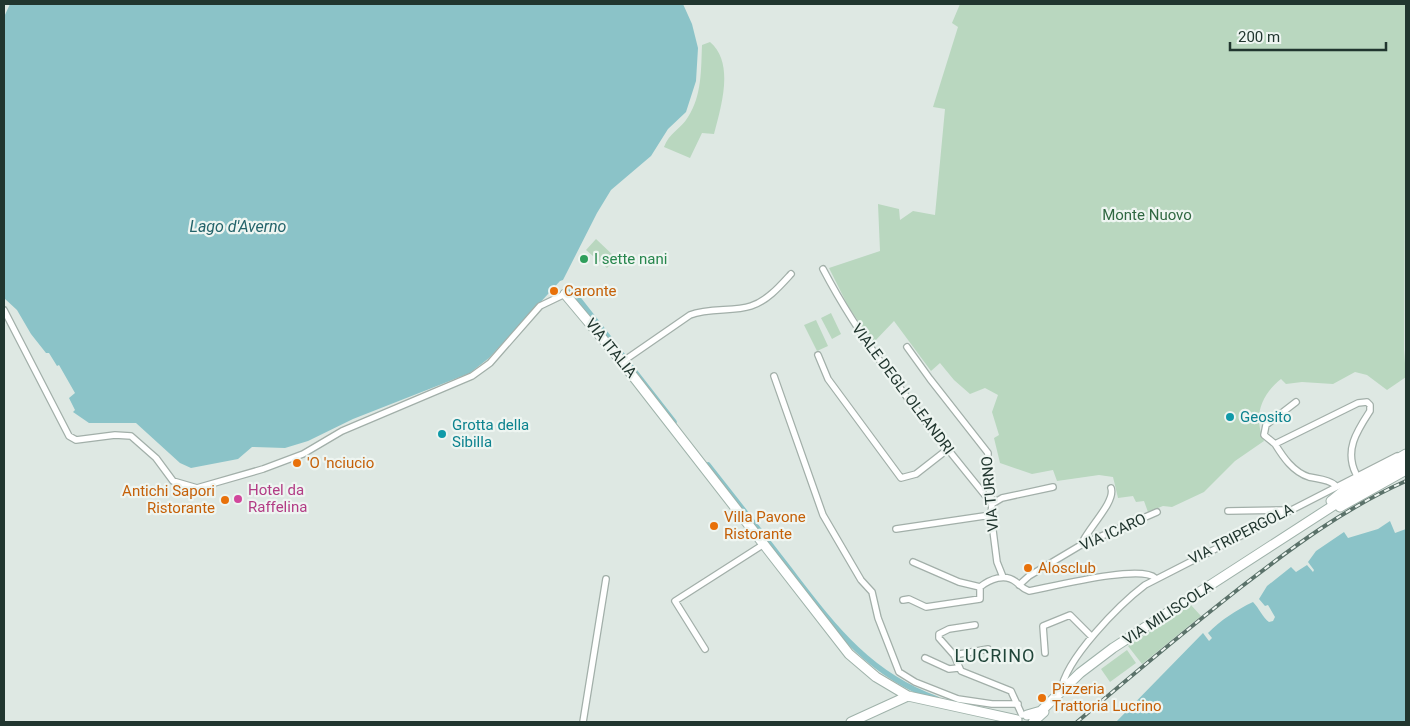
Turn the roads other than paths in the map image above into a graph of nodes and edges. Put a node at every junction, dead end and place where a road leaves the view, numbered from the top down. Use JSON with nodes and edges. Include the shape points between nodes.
{"nodes":[{"id":1,"x":823,"y":269,"type":"dead end"},
{"id":2,"x":791,"y":274,"type":"dead end"},
{"id":3,"x":565,"y":294,"type":"joint"},
{"id":4,"x":4,"y":310,"type":"edge"},
{"id":5,"x":907,"y":347,"type":"dead end"},
{"id":6,"x":818,"y":355,"type":"dead end"},
{"id":7,"x":622,"y":362,"type":"junction"},
{"id":8,"x":774,"y":376,"type":"dead end"},
{"id":9,"x":1296,"y":402,"type":"dead end"},
{"id":10,"x":1275,"y":444,"type":"junction"},
{"id":11,"x":948,"y":450,"type":"junction"},
{"id":12,"x":1406,"y":454,"type":"edge"},
{"id":13,"x":1406,"y":462,"type":"edge"},
{"id":14,"x":1406,"y":470,"type":"edge"},
{"id":15,"x":1356,"y":474,"type":"junction"},
{"id":16,"x":1336,"y":485,"type":"junction"},
{"id":17,"x":1053,"y":487,"type":"dead end"},
{"id":18,"x":1111,"y":488,"type":"dead end"},
{"id":19,"x":992,"y":504,"type":"junction"},
{"id":20,"x":1289,"y":510,"type":"junction"},
{"id":21,"x":1228,"y":511,"type":"dead end"},
{"id":22,"x":1157,"y":512,"type":"dead end"},
{"id":23,"x":991,"y":515,"type":"junction"},
{"id":24,"x":1315,"y":518,"type":"junction"},
{"id":25,"x":896,"y":529,"type":"dead end"},
{"id":26,"x":764,"y":544,"type":"junction"},
{"id":27,"x":1081,"y":545,"type":"junction"},
{"id":28,"x":913,"y":562,"type":"dead end"},
{"id":29,"x":1004,"y":577,"type":"junction"},
{"id":30,"x":1155,"y":578,"type":"junction"},
{"id":31,"x":606,"y":579,"type":"dead end"},
{"id":32,"x":1019,"y":585,"type":"junction"},
{"id":33,"x":980,"y":587,"type":"junction"},
{"id":34,"x":903,"y":600,"type":"dead end"},
{"id":35,"x":975,"y":625,"type":"dead end"},
{"id":36,"x":1092,"y":637,"type":"junction"},
{"id":37,"x":705,"y":649,"type":"dead end"},
{"id":38,"x":988,"y":649,"type":"dead end"},
{"id":39,"x":1045,"y":652,"type":"dead end"},
{"id":40,"x":954,"y":655,"type":"junction"},
{"id":41,"x":925,"y":658,"type":"dead end"},
{"id":42,"x":1096,"y":661,"type":"junction"},
{"id":43,"x":958,"y":668,"type":"junction"},
{"id":44,"x":1061,"y":691,"type":"junction"},
{"id":45,"x":908,"y":696,"type":"junction"},
{"id":46,"x":1018,"y":704,"type":"junction"},
{"id":47,"x":1024,"y":719,"type":"edge"},
{"id":48,"x":583,"y":722,"type":"edge"},
{"id":49,"x":851,"y":722,"type":"edge"}],
"edges":[{"from":1,"to":11,"type":"street","name":"VIALE DEGLI OLEANDRI","via":[[870,348]]},
{"from":2,"to":7,"type":"street","via":[[758,303],[690,315]]},
{"from":3,"to":4,"type":"street","name":"VIA ITALIA","via":[[540,306],[490,363],[472,376],[342,431],[303,454],[198,488],[181,484],[167,475],[156,458],[131,436],[76,440],[68,436]]},
{"from":3,"to":7,"type":"street","name":"VIA ITALIA"},
{"from":5,"to":19,"type":"street","name":"VIA TURNO","via":[[988,453],[986,476]]},
{"from":6,"to":11,"type":"street","via":[[828,379],[901,478],[916,474]]},
{"from":7,"to":26,"type":"street","name":"VIA ITALIA"},
{"from":8,"to":46,"type":"street","via":[[823,515],[861,580],[872,592],[878,618],[899,672],[958,699]]},
{"from":9,"to":10,"type":"street","via":[[1266,425],[1264,435]]},
{"from":10,"to":15,"type":"street","via":[[1358,403],[1367,402],[1370,411],[1357,429],[1352,448]]},
{"from":10,"to":16,"type":"street","via":[[1295,470]]},
{"from":11,"to":19,"type":"street","name":"VIALE DEGLI OLEANDRI"},
{"from":12,"to":15,"type":"street","name":"VIA TRIPERGOLA"},
{"from":12,"to":24,"type":"street","name":"VIA MILISCOLA","via":[[1341,492]]},
{"from":13,"to":24,"type":"street","name":"VIA MILISCOLA"},
{"from":14,"to":24,"type":"street","name":"VIA MILISCOLA"},
{"from":15,"to":16,"type":"street","name":"VIA TRIPERGOLA"},
{"from":16,"to":20,"type":"street","name":"VIA TRIPERGOLA"},
{"from":17,"to":19,"type":"street","via":[[1002,498]]},
{"from":18,"to":27,"type":"street","via":[[1113,494],[1109,504],[1085,534]]},
{"from":19,"to":23,"type":"street","name":"VIA TURNO"},
{"from":20,"to":21,"type":"street"},
{"from":20,"to":30,"type":"street","name":"VIA TRIPERGOLA"},
{"from":22,"to":27,"type":"street","name":"VIA ICARO"},
{"from":23,"to":25,"type":"street"},
{"from":23,"to":29,"type":"street","name":"VIA TURNO","via":[[997,562]]},
{"from":24,"to":42,"type":"street","name":"VIA MILISCOLA"},
{"from":26,"to":37,"type":"street","via":[[675,601]]},
{"from":26,"to":45,"type":"street","name":"VIA ITALIA","via":[[849,654],[876,677]]},
{"from":27,"to":32,"type":"street","name":"VIA ICARO"},
{"from":28,"to":33,"type":"street","via":[[959,582]]},
{"from":29,"to":32,"type":"street"},
{"from":29,"to":33,"type":"street","via":[[991,579]]},
{"from":30,"to":32,"type":"street","via":[[1149,574],[1129,573],[1029,591]]},
{"from":30,"to":36,"type":"street","name":"VIA TRIPERGOLA","via":[[1116,608]]},
{"from":31,"to":48,"type":"street"},
{"from":33,"to":34,"type":"street","via":[[980,599],[926,607],[909,599]]},
{"from":35,"to":40,"type":"street","via":[[939,634]]},
{"from":36,"to":39,"type":"street","via":[[1070,615],[1043,626]]},
{"from":36,"to":44,"type":"street","name":"VIA TRIPERGOLA","via":[[1064,680]]},
{"from":38,"to":40,"type":"street"},
{"from":40,"to":43,"type":"street"},
{"from":41,"to":43,"type":"street","via":[[949,669]]},
{"from":42,"to":44,"type":"street","name":"VIA MILISCOLA"},
{"from":42,"to":47,"type":"street"},
{"from":43,"to":46,"type":"street","via":[[967,675],[1007,688]]},
{"from":44,"to":47,"type":"street","name":"VIA MILISCOLA","via":[[1039,713]]},
{"from":45,"to":47,"type":"street","name":"VIA ITALIA"},
{"from":45,"to":49,"type":"street"},
{"from":46,"to":47,"type":"street"}]}
